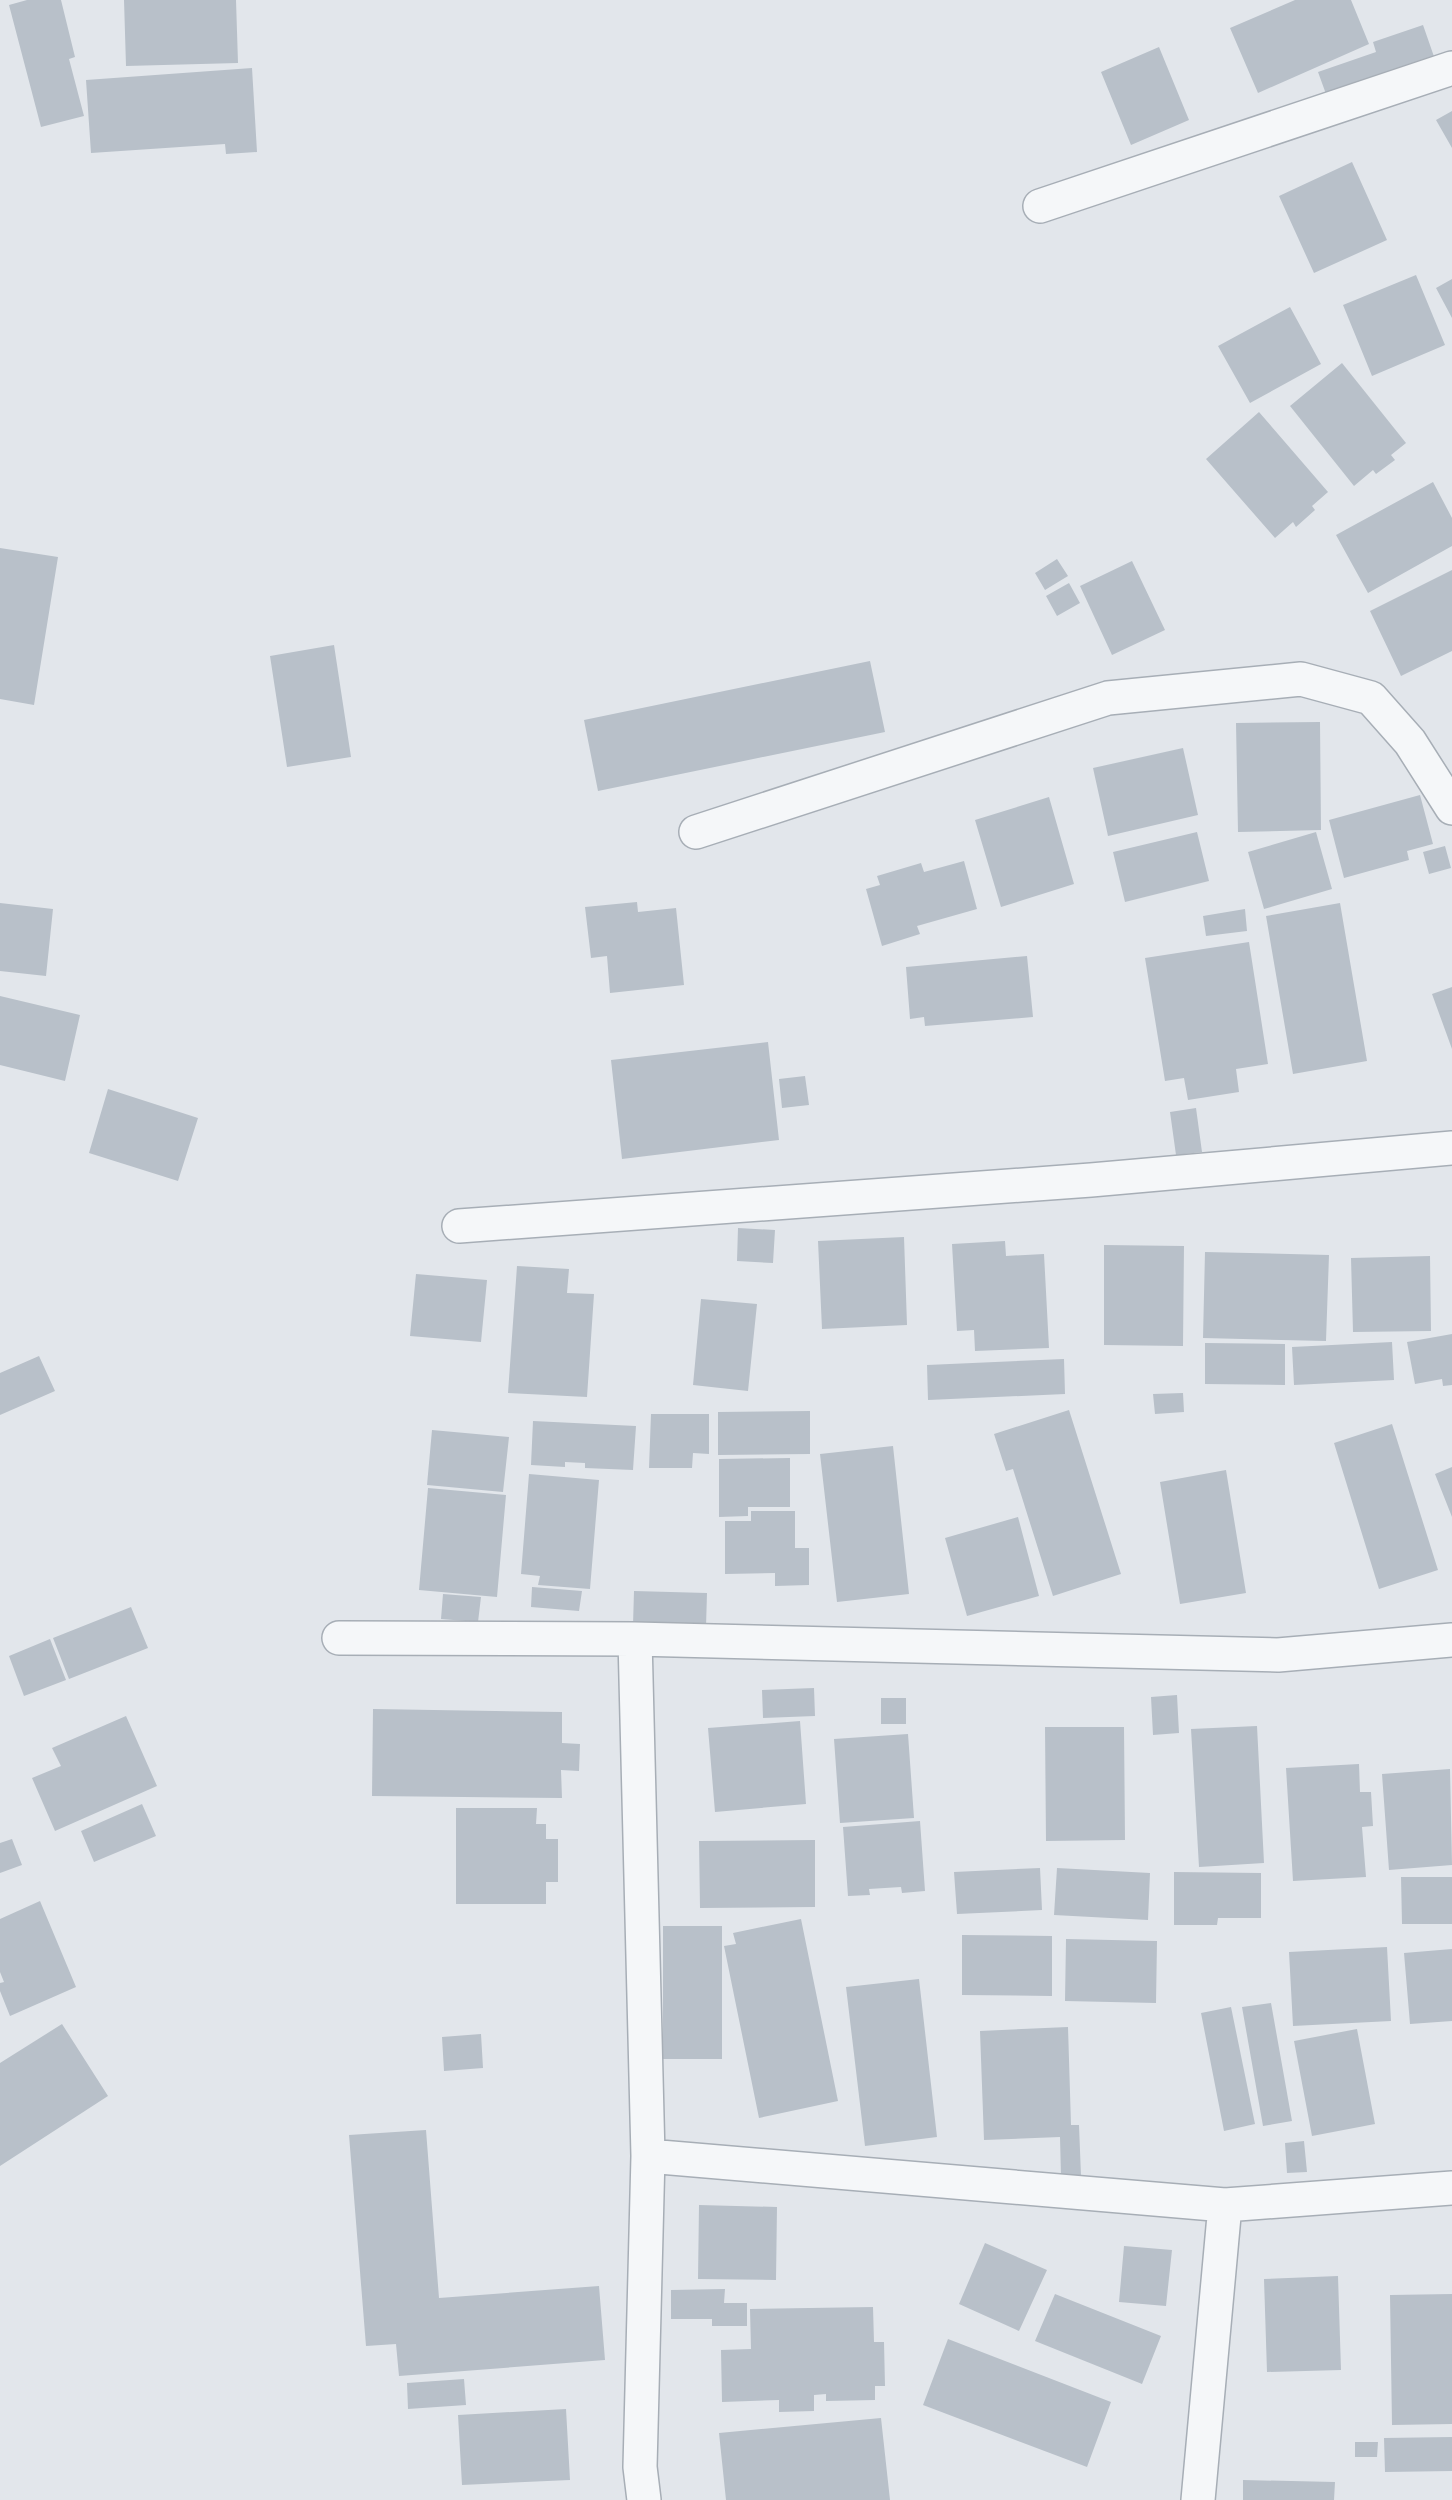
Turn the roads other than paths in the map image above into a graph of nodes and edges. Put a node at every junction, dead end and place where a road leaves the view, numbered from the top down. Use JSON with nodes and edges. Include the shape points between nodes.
{"nodes":[{"id":1,"x":1452,"y":68,"type":"edge"},
{"id":2,"x":1040,"y":206,"type":"dead end"},
{"id":3,"x":1452,"y":808,"type":"edge"},
{"id":4,"x":696,"y":832,"type":"dead end"},
{"id":5,"x":1452,"y":1148,"type":"edge"},
{"id":6,"x":459,"y":1226,"type":"dead end"},
{"id":7,"x":339,"y":1638,"type":"dead end"},
{"id":8,"x":635,"y":1639,"type":"junction"},
{"id":9,"x":1452,"y":1640,"type":"edge"},
{"id":10,"x":648,"y":2156,"type":"junction"},
{"id":11,"x":1452,"y":2188,"type":"edge"},
{"id":12,"x":1225,"y":2205,"type":"junction"},
{"id":13,"x":644,"y":2500,"type":"edge"},
{"id":14,"x":1198,"y":2500,"type":"edge"}],
"edges":[{"from":1,"to":2,"type":"street"},
{"from":3,"to":4,"type":"street","via":[[1410,742],[1371,698],[1301,679],[1108,699]]},
{"from":5,"to":6,"type":"street","via":[[1091,1180]]},
{"from":7,"to":8,"type":"street"},
{"from":8,"to":9,"type":"street","via":[[1278,1655]]},
{"from":8,"to":10,"type":"street"},
{"from":10,"to":12,"type":"street"},
{"from":10,"to":13,"type":"street","via":[[640,2467]]},
{"from":11,"to":12,"type":"street"},
{"from":12,"to":14,"type":"street"}]}
